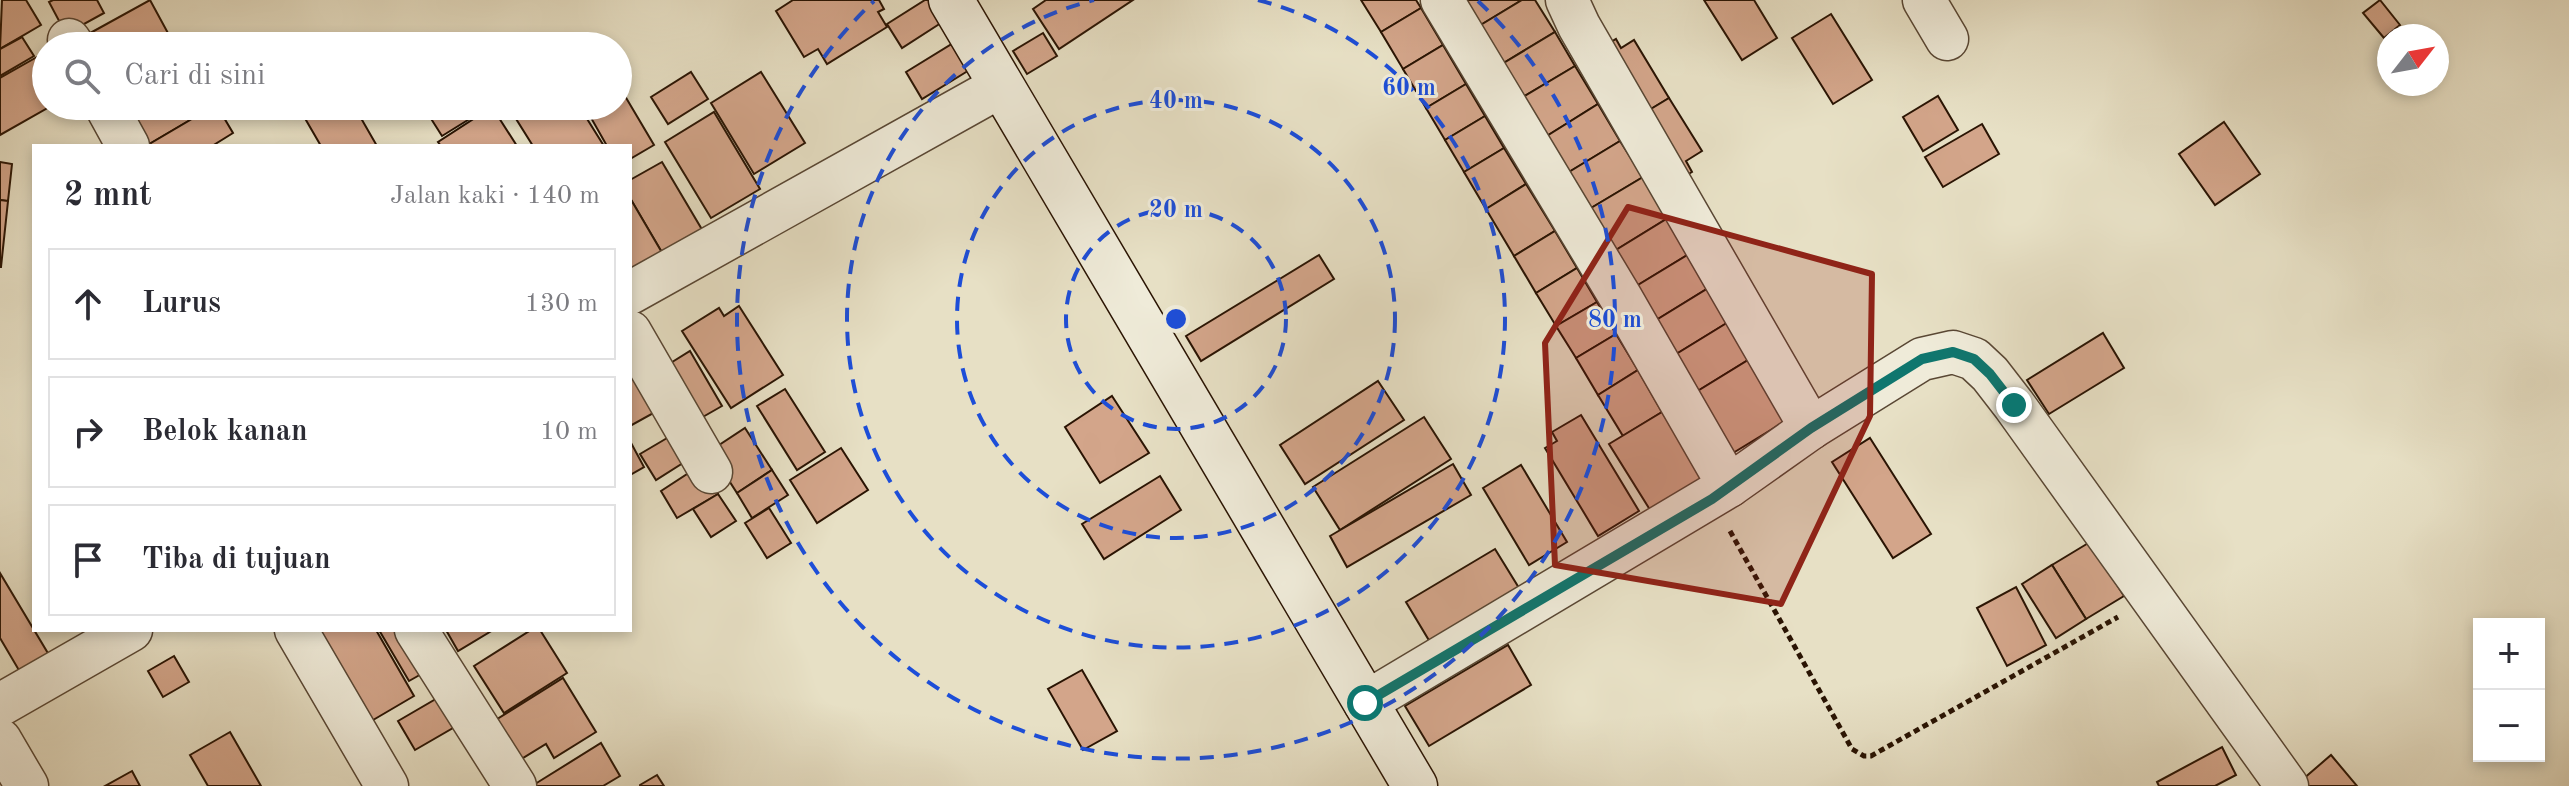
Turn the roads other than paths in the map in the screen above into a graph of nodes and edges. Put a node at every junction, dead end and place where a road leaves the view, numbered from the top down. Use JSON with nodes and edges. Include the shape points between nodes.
{"nodes":[{"id":1,"x":951,"y":0,"type":"edge"},
{"id":2,"x":1442,"y":0,"type":"edge"},
{"id":3,"x":1567,"y":0,"type":"edge"},
{"id":4,"x":1924,"y":0,"type":"edge"},
{"id":5,"x":1947,"y":39,"type":"dead end"},
{"id":6,"x":1001,"y":86,"type":"junction"},
{"id":7,"x":114,"y":120,"type":"edge"},
{"id":8,"x":127,"y":144,"type":"edge"},
{"id":9,"x":632,"y":292,"type":"edge"},
{"id":10,"x":632,"y":335,"type":"edge"},
{"id":11,"x":1811,"y":428,"type":"junction"},
{"id":12,"x":711,"y":472,"type":"dead end"},
{"id":13,"x":1720,"y":492,"type":"junction"},
{"id":14,"x":128,"y":632,"type":"edge"},
{"id":15,"x":297,"y":632,"type":"edge"},
{"id":16,"x":417,"y":632,"type":"edge"},
{"id":17,"x":1365,"y":703,"type":"junction"},
{"id":18,"x":0,"y":705,"type":"edge"},
{"id":19,"x":0,"y":740,"type":"edge"},
{"id":20,"x":27,"y":786,"type":"edge"},
{"id":21,"x":387,"y":786,"type":"edge"},
{"id":22,"x":515,"y":786,"type":"edge"},
{"id":23,"x":1415,"y":786,"type":"edge"},
{"id":24,"x":2287,"y":786,"type":"edge"}],
"edges":[{"from":1,"to":6,"type":"street"},
{"from":2,"to":13,"type":"street","via":[[1621,298]]},
{"from":3,"to":11,"type":"street"},
{"from":4,"to":5,"type":"street"},
{"from":6,"to":9,"type":"street"},
{"from":6,"to":17,"type":"street"},
{"from":7,"to":8,"type":"street"},
{"from":10,"to":12,"type":"street"},
{"from":11,"to":13,"type":"street"},
{"from":11,"to":24,"type":"street","via":[[1922,359],[1953,352],[1974,359],[2014,405]]},
{"from":13,"to":17,"type":"street"},
{"from":14,"to":18,"type":"street"},
{"from":15,"to":21,"type":"street"},
{"from":16,"to":22,"type":"street"},
{"from":17,"to":23,"type":"street"},
{"from":19,"to":20,"type":"street"}]}
